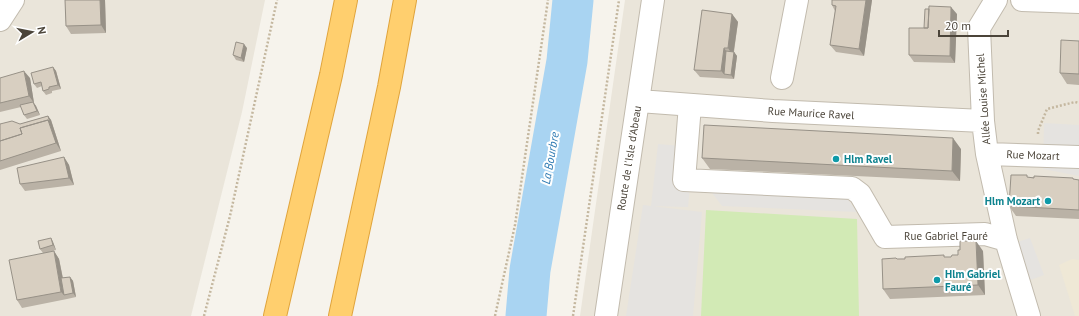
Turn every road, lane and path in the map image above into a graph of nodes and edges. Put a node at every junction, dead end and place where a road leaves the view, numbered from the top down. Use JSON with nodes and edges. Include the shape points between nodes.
{"nodes":[{"id":1,"x":13,"y":0,"type":"edge"},
{"id":2,"x":277,"y":0,"type":"edge"},
{"id":3,"x":346,"y":0,"type":"edge"},
{"id":4,"x":405,"y":0,"type":"edge"},
{"id":5,"x":548,"y":0,"type":"edge"},
{"id":6,"x":619,"y":0,"type":"edge"},
{"id":7,"x":653,"y":0,"type":"edge"},
{"id":8,"x":797,"y":0,"type":"edge"},
{"id":9,"x":996,"y":0,"type":"edge"},
{"id":10,"x":1022,"y":0,"type":"edge"},
{"id":11,"x":1074,"y":1,"type":"edge"},
{"id":12,"x":0,"y":20,"type":"edge"},
{"id":13,"x":782,"y":78,"type":"dead end"},
{"id":14,"x":639,"y":101,"type":"junction"},
{"id":15,"x":1079,"y":103,"type":"edge"},
{"id":16,"x":690,"y":105,"type":"junction"},
{"id":17,"x":983,"y":122,"type":"junction"},
{"id":18,"x":987,"y":154,"type":"junction"},
{"id":19,"x":1039,"y":155,"type":"junction"},
{"id":20,"x":1079,"y":157,"type":"edge"},
{"id":21,"x":1006,"y":240,"type":"junction"},
{"id":22,"x":1026,"y":315,"type":"edge"},
{"id":23,"x":204,"y":316,"type":"edge"},
{"id":24,"x":275,"y":316,"type":"edge"},
{"id":25,"x":340,"y":316,"type":"edge"},
{"id":26,"x":495,"y":316,"type":"edge"},
{"id":27,"x":573,"y":316,"type":"edge"},
{"id":28,"x":606,"y":316,"type":"edge"}],
"edges":[{"from":1,"to":12,"type":"street"},
{"from":2,"to":23,"type":"path","via":[[230,216]]},
{"from":3,"to":24,"type":"highway"},
{"from":4,"to":25,"type":"highway"},
{"from":5,"to":26,"type":"path","via":[[515,225]]},
{"from":6,"to":27,"type":"path"},
{"from":7,"to":14,"type":"street","name":"Route de l'Isle d'Abeau"},
{"from":8,"to":13,"type":"street"},
{"from":9,"to":17,"type":"street","name":"Allée Louise Michel","via":[[979,28]]},
{"from":10,"to":11,"type":"street"},
{"from":14,"to":16,"type":"street","name":"Rue Maurice Ravel"},
{"from":14,"to":28,"type":"street","name":"Route de l'Isle d'Abeau"},
{"from":15,"to":19,"type":"path","via":[[1047,109],[1038,131]]},
{"from":16,"to":17,"type":"street","name":"Rue Maurice Ravel"},
{"from":16,"to":21,"type":"street","name":"Rue Gabriel Fauré","via":[[684,180],[852,188],[860,194],[885,237],[985,234]]},
{"from":17,"to":18,"type":"street","name":"Allée Louise Michel"},
{"from":18,"to":19,"type":"street","name":"Rue Mozart"},
{"from":18,"to":21,"type":"street","name":"Allée Louise Michel"},
{"from":19,"to":20,"type":"street","name":"Rue Mozart"},
{"from":21,"to":22,"type":"street","name":"Allée Louise Michel"}]}
